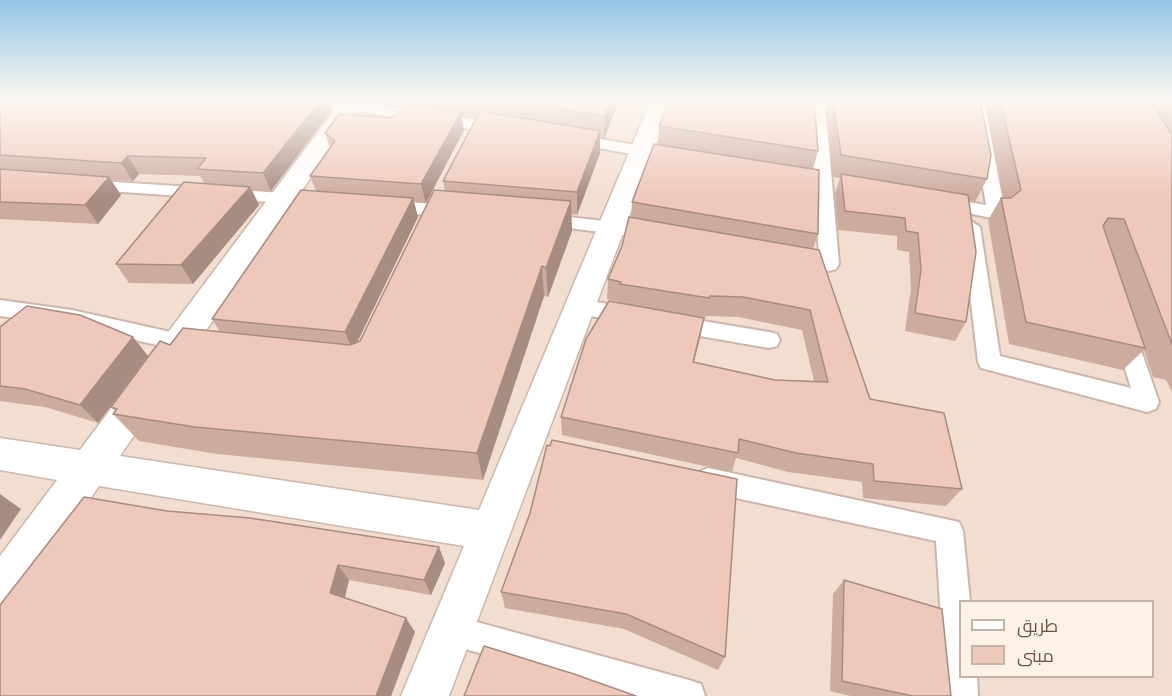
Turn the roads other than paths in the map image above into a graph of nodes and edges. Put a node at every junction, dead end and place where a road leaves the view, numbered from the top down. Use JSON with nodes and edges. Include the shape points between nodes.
{"nodes":[{"id":1,"x":329,"y":132,"type":"edge"},
{"id":2,"x":473,"y":132,"type":"edge"},
{"id":3,"x":648,"y":132,"type":"edge"},
{"id":4,"x":815,"y":132,"type":"edge"},
{"id":5,"x":982,"y":132,"type":"edge"},
{"id":6,"x":559,"y":138,"type":"edge"},
{"id":7,"x":467,"y":144,"type":"edge"},
{"id":8,"x":640,"y":151,"type":"junction"},
{"id":9,"x":674,"y":156,"type":"edge"},
{"id":10,"x":816,"y":181,"type":"junction"},
{"id":11,"x":71,"y":184,"type":"edge"},
{"id":12,"x":844,"y":186,"type":"edge"},
{"id":13,"x":443,"y":191,"type":"edge"},
{"id":14,"x":282,"y":198,"type":"junction"},
{"id":15,"x":923,"y":199,"type":"edge"},
{"id":16,"x":317,"y":201,"type":"edge"},
{"id":17,"x":364,"y":205,"type":"edge"},
{"id":18,"x":969,"y":207,"type":"junction"},
{"id":19,"x":433,"y":210,"type":"junction"},
{"id":20,"x":469,"y":213,"type":"edge"},
{"id":21,"x":528,"y":218,"type":"edge"},
{"id":22,"x":611,"y":226,"type":"junction"},
{"id":23,"x":424,"y":231,"type":"edge"},
{"id":24,"x":680,"y":238,"type":"edge"},
{"id":25,"x":772,"y":254,"type":"edge"},
{"id":26,"x":578,"y":307,"type":"junction"},
{"id":27,"x":0,"y":308,"type":"edge"},
{"id":28,"x":1119,"y":314,"type":"edge"},
{"id":29,"x":769,"y":340,"type":"dead end"},
{"id":30,"x":178,"y":343,"type":"junction"},
{"id":31,"x":212,"y":347,"type":"edge"},
{"id":32,"x":0,"y":454,"type":"edge"},
{"id":33,"x":88,"y":469,"type":"junction"},
{"id":34,"x":686,"y":475,"type":"edge"},
{"id":35,"x":490,"y":531,"type":"junction"},
{"id":36,"x":0,"y":592,"type":"edge"},
{"id":37,"x":451,"y":630,"type":"junction"},
{"id":38,"x":959,"y":658,"type":"edge"},
{"id":39,"x":961,"y":678,"type":"edge"},
{"id":40,"x":424,"y":696,"type":"edge"},
{"id":41,"x":690,"y":696,"type":"edge"},
{"id":42,"x":962,"y":696,"type":"edge"}],
"edges":[{"from":1,"to":14,"type":"street"},
{"from":2,"to":7,"type":"lane"},
{"from":3,"to":8,"type":"street"},
{"from":4,"to":10,"type":"lane"},
{"from":5,"to":18,"type":"lane","via":[[996,213]]},
{"from":6,"to":8,"type":"lane"},
{"from":8,"to":9,"type":"lane"},
{"from":8,"to":22,"type":"street"},
{"from":10,"to":12,"type":"lane"},
{"from":10,"to":25,"type":"lane","via":[[829,264]]},
{"from":11,"to":14,"type":"lane"},
{"from":13,"to":19,"type":"lane"},
{"from":14,"to":16,"type":"lane"},
{"from":14,"to":30,"type":"street"},
{"from":15,"to":18,"type":"lane"},
{"from":17,"to":19,"type":"lane"},
{"from":18,"to":28,"type":"lane","via":[[989,362],[1147,402]]},
{"from":19,"to":20,"type":"lane"},
{"from":19,"to":23,"type":"lane"},
{"from":21,"to":22,"type":"lane"},
{"from":22,"to":24,"type":"lane"},
{"from":22,"to":26,"type":"street"},
{"from":26,"to":29,"type":"lane"},
{"from":26,"to":35,"type":"street","via":[[537,443]]},
{"from":27,"to":30,"type":"lane","via":[[72,318]]},
{"from":30,"to":31,"type":"lane"},
{"from":30,"to":33,"type":"street"},
{"from":32,"to":33,"type":"street"},
{"from":33,"to":35,"type":"street"},
{"from":33,"to":36,"type":"street"},
{"from":34,"to":38,"type":"lane","via":[[949,531]]},
{"from":35,"to":37,"type":"street"},
{"from":37,"to":40,"type":"street"},
{"from":37,"to":41,"type":"lane"},
{"from":39,"to":42,"type":"lane"}]}
